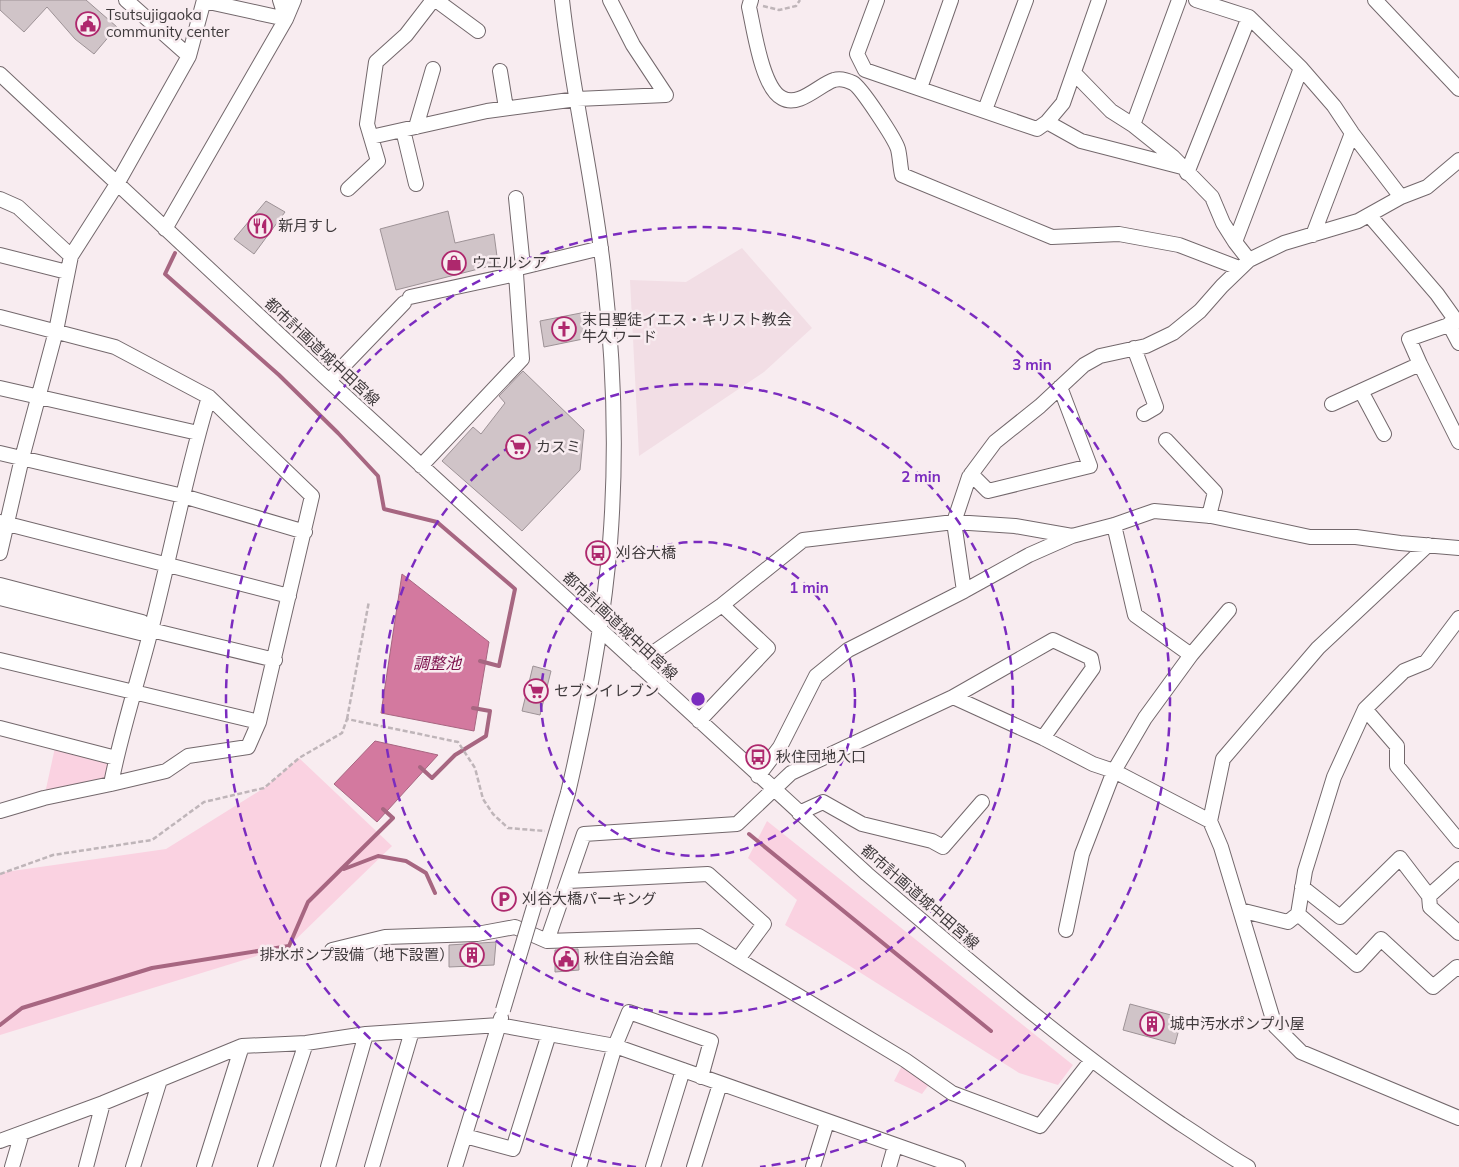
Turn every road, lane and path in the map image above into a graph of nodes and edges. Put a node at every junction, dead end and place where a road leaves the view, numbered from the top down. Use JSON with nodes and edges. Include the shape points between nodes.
{"nodes":[{"id":1,"x":126,"y":0,"type":"edge"},
{"id":2,"x":204,"y":0,"type":"edge"},
{"id":3,"x":280,"y":0,"type":"edge"},
{"id":4,"x":294,"y":0,"type":"edge"},
{"id":5,"x":434,"y":0,"type":"edge"},
{"id":6,"x":562,"y":0,"type":"edge"},
{"id":7,"x":610,"y":0,"type":"edge"},
{"id":8,"x":800,"y":0,"type":"edge"},
{"id":9,"x":877,"y":0,"type":"edge"},
{"id":10,"x":951,"y":0,"type":"edge"},
{"id":11,"x":1026,"y":0,"type":"edge"},
{"id":12,"x":1099,"y":0,"type":"edge"},
{"id":13,"x":1179,"y":0,"type":"edge"},
{"id":14,"x":1196,"y":0,"type":"edge"},
{"id":15,"x":1375,"y":0,"type":"edge"},
{"id":16,"x":750,"y":2,"type":"edge"},
{"id":17,"x":1248,"y":17,"type":"junction"},
{"id":18,"x":286,"y":19,"type":"junction"},
{"id":19,"x":478,"y":31,"type":"dead end"},
{"id":20,"x":189,"y":56,"type":"junction"},
{"id":21,"x":1301,"y":68,"type":"junction"},
{"id":22,"x":432,"y":69,"type":"dead end"},
{"id":23,"x":500,"y":71,"type":"dead end"},
{"id":24,"x":1074,"y":73,"type":"junction"},
{"id":25,"x":0,"y":74,"type":"edge"},
{"id":26,"x":920,"y":88,"type":"junction"},
{"id":27,"x":1459,"y":89,"type":"edge"},
{"id":28,"x":577,"y":99,"type":"junction"},
{"id":29,"x":506,"y":108,"type":"junction"},
{"id":30,"x":985,"y":110,"type":"junction"},
{"id":31,"x":1047,"y":122,"type":"junction"},
{"id":32,"x":1133,"y":125,"type":"junction"},
{"id":33,"x":410,"y":128,"type":"junction"},
{"id":34,"x":1352,"y":133,"type":"junction"},
{"id":35,"x":371,"y":137,"type":"junction"},
{"id":36,"x":1459,"y":160,"type":"edge"},
{"id":37,"x":1185,"y":170,"type":"junction"},
{"id":38,"x":117,"y":184,"type":"junction"},
{"id":39,"x":416,"y":184,"type":"dead end"},
{"id":40,"x":348,"y":189,"type":"dead end"},
{"id":41,"x":1401,"y":197,"type":"junction"},
{"id":42,"x":516,"y":198,"type":"dead end"},
{"id":43,"x":0,"y":199,"type":"edge"},
{"id":44,"x":1369,"y":215,"type":"junction"},
{"id":45,"x":165,"y":229,"type":"junction"},
{"id":46,"x":1313,"y":235,"type":"junction"},
{"id":47,"x":1234,"y":242,"type":"junction"},
{"id":48,"x":601,"y":248,"type":"junction"},
{"id":49,"x":0,"y":254,"type":"edge"},
{"id":50,"x":70,"y":256,"type":"junction"},
{"id":51,"x":1244,"y":264,"type":"junction"},
{"id":52,"x":67,"y":272,"type":"junction"},
{"id":53,"x":0,"y":318,"type":"edge"},
{"id":54,"x":1449,"y":324,"type":"junction"},
{"id":55,"x":56,"y":331,"type":"junction"},
{"id":56,"x":1459,"y":343,"type":"edge"},
{"id":57,"x":1134,"y":348,"type":"junction"},
{"id":58,"x":1420,"y":364,"type":"junction"},
{"id":59,"x":329,"y":381,"type":"junction"},
{"id":60,"x":1060,"y":387,"type":"junction"},
{"id":61,"x":0,"y":388,"type":"edge"},
{"id":62,"x":1361,"y":391,"type":"junction"},
{"id":63,"x":209,"y":396,"type":"junction"},
{"id":64,"x":39,"y":397,"type":"junction"},
{"id":65,"x":1332,"y":404,"type":"dead end"},
{"id":66,"x":1144,"y":414,"type":"dead end"},
{"id":67,"x":198,"y":433,"type":"junction"},
{"id":68,"x":1384,"y":434,"type":"dead end"},
{"id":69,"x":1166,"y":440,"type":"dead end"},
{"id":70,"x":1459,"y":442,"type":"edge"},
{"id":71,"x":0,"y":453,"type":"edge"},
{"id":72,"x":22,"y":458,"type":"junction"},
{"id":73,"x":421,"y":466,"type":"junction"},
{"id":74,"x":971,"y":474,"type":"junction"},
{"id":75,"x":183,"y":496,"type":"junction"},
{"id":76,"x":1209,"y":516,"type":"junction"},
{"id":77,"x":4,"y":522,"type":"edge"},
{"id":78,"x":954,"y":522,"type":"junction"},
{"id":79,"x":1114,"y":525,"type":"junction"},
{"id":80,"x":305,"y":532,"type":"junction"},
{"id":81,"x":1072,"y":536,"type":"junction"},
{"id":82,"x":1428,"y":545,"type":"junction"},
{"id":83,"x":1459,"y":548,"type":"edge"},
{"id":84,"x":0,"y":553,"type":"edge"},
{"id":85,"x":166,"y":564,"type":"junction"},
{"id":86,"x":0,"y":585,"type":"edge"},
{"id":87,"x":964,"y":591,"type":"junction"},
{"id":88,"x":290,"y":596,"type":"junction"},
{"id":89,"x":0,"y":598,"type":"edge"},
{"id":90,"x":369,"y":601,"type":"dead end"},
{"id":91,"x":722,"y":605,"type":"junction"},
{"id":92,"x":1229,"y":610,"type":"dead end"},
{"id":93,"x":1459,"y":618,"type":"edge"},
{"id":94,"x":600,"y":629,"type":"junction"},
{"id":95,"x":151,"y":630,"type":"junction"},
{"id":96,"x":1191,"y":655,"type":"junction"},
{"id":97,"x":0,"y":660,"type":"edge"},
{"id":98,"x":274,"y":660,"type":"junction"},
{"id":99,"x":637,"y":664,"type":"junction"},
{"id":100,"x":132,"y":693,"type":"junction"},
{"id":101,"x":953,"y":697,"type":"junction"},
{"id":102,"x":1365,"y":709,"type":"junction"},
{"id":103,"x":347,"y":719,"type":"junction"},
{"id":104,"x":699,"y":721,"type":"junction"},
{"id":105,"x":259,"y":722,"type":"junction"},
{"id":106,"x":0,"y":728,"type":"edge"},
{"id":107,"x":1044,"y":738,"type":"junction"},
{"id":108,"x":116,"y":758,"type":"junction"},
{"id":109,"x":1114,"y":771,"type":"junction"},
{"id":110,"x":758,"y":776,"type":"junction"},
{"id":111,"x":111,"y":784,"type":"junction"},
{"id":112,"x":774,"y":790,"type":"junction"},
{"id":113,"x":982,"y":802,"type":"dead end"},
{"id":114,"x":0,"y":811,"type":"edge"},
{"id":115,"x":799,"y":813,"type":"junction"},
{"id":116,"x":1210,"y":821,"type":"junction"},
{"id":117,"x":547,"y":831,"type":"dead end"},
{"id":118,"x":1459,"y":841,"type":"edge"},
{"id":119,"x":1459,"y":869,"type":"edge"},
{"id":120,"x":0,"y":874,"type":"edge"},
{"id":121,"x":568,"y":881,"type":"junction"},
{"id":122,"x":1302,"y":887,"type":"junction"},
{"id":123,"x":1429,"y":896,"type":"junction"},
{"id":124,"x":1240,"y":910,"type":"junction"},
{"id":125,"x":1298,"y":914,"type":"junction"},
{"id":126,"x":1066,"y":930,"type":"dead end"},
{"id":127,"x":1459,"y":933,"type":"edge"},
{"id":128,"x":547,"y":941,"type":"junction"},
{"id":129,"x":332,"y":950,"type":"dead end"},
{"id":130,"x":738,"y":959,"type":"junction"},
{"id":131,"x":1459,"y":969,"type":"edge"},
{"id":132,"x":499,"y":1025,"type":"junction"},
{"id":133,"x":412,"y":1031,"type":"junction"},
{"id":134,"x":366,"y":1034,"type":"junction"},
{"id":135,"x":549,"y":1034,"type":"junction"},
{"id":136,"x":306,"y":1043,"type":"junction"},
{"id":137,"x":242,"y":1046,"type":"junction"},
{"id":138,"x":615,"y":1046,"type":"junction"},
{"id":139,"x":1092,"y":1061,"type":"junction"},
{"id":140,"x":683,"y":1070,"type":"junction"},
{"id":141,"x":701,"y":1077,"type":"junction"},
{"id":142,"x":160,"y":1080,"type":"junction"},
{"id":143,"x":720,"y":1084,"type":"junction"},
{"id":144,"x":103,"y":1103,"type":"junction"},
{"id":145,"x":1459,"y":1118,"type":"edge"},
{"id":146,"x":827,"y":1122,"type":"junction"},
{"id":147,"x":22,"y":1133,"type":"junction"},
{"id":148,"x":465,"y":1136,"type":"junction"},
{"id":149,"x":0,"y":1141,"type":"edge"},
{"id":150,"x":895,"y":1146,"type":"junction"},
{"id":151,"x":12,"y":1167,"type":"edge"},
{"id":152,"x":86,"y":1167,"type":"edge"},
{"id":153,"x":133,"y":1167,"type":"edge"},
{"id":154,"x":204,"y":1167,"type":"edge"},
{"id":155,"x":265,"y":1167,"type":"edge"},
{"id":156,"x":328,"y":1167,"type":"edge"},
{"id":157,"x":372,"y":1167,"type":"edge"},
{"id":158,"x":455,"y":1167,"type":"edge"},
{"id":159,"x":579,"y":1167,"type":"edge"},
{"id":160,"x":653,"y":1167,"type":"edge"},
{"id":161,"x":694,"y":1167,"type":"edge"},
{"id":162,"x":813,"y":1167,"type":"edge"},
{"id":163,"x":889,"y":1167,"type":"edge"},
{"id":164,"x":958,"y":1167,"type":"edge"},
{"id":165,"x":1248,"y":1167,"type":"edge"}],
"edges":[{"from":1,"to":20,"type":"street"},
{"from":2,"to":18,"type":"street"},
{"from":2,"to":20,"type":"street"},
{"from":3,"to":18,"type":"street"},
{"from":4,"to":18,"type":"street"},
{"from":5,"to":19,"type":"street"},
{"from":5,"to":35,"type":"street","via":[[406,35],[376,62],[367,124]]},
{"from":6,"to":28,"type":"street"},
{"from":7,"to":28,"type":"street","via":[[633,44],[666,95]]},
{"from":8,"to":16,"type":"path","via":[[796,6],[779,10]]},
{"from":9,"to":26,"type":"street","via":[[856,54],[865,70]]},
{"from":10,"to":26,"type":"street"},
{"from":11,"to":30,"type":"street"},
{"from":12,"to":24,"type":"street"},
{"from":13,"to":32,"type":"street"},
{"from":14,"to":17,"type":"street"},
{"from":15,"to":27,"type":"street"},
{"from":16,"to":51,"type":"street","via":[[762,67],[772,89],[790,101],[813,93],[834,80],[854,83],[897,147],[902,175],[1052,237],[1119,234],[1179,245]]},
{"from":17,"to":21,"type":"street"},
{"from":17,"to":37,"type":"street"},
{"from":18,"to":45,"type":"street"},
{"from":20,"to":38,"type":"street"},
{"from":21,"to":34,"type":"street","via":[[1334,106]]},
{"from":21,"to":47,"type":"street"},
{"from":22,"to":33,"type":"street"},
{"from":23,"to":29,"type":"street"},
{"from":24,"to":31,"type":"street","via":[[1062,103]]},
{"from":24,"to":32,"type":"street","via":[[1111,111]]},
{"from":25,"to":38,"type":"street","name":"都市計画道城中田宮線"},
{"from":26,"to":30,"type":"street"},
{"from":28,"to":29,"type":"street"},
{"from":28,"to":48,"type":"street"},
{"from":29,"to":33,"type":"street"},
{"from":30,"to":31,"type":"street","via":[[1037,129]]},
{"from":31,"to":37,"type":"street","via":[[1081,141]]},
{"from":32,"to":37,"type":"street"},
{"from":33,"to":35,"type":"street"},
{"from":33,"to":39,"type":"street"},
{"from":34,"to":41,"type":"street"},
{"from":34,"to":46,"type":"street"},
{"from":35,"to":40,"type":"street","via":[[378,161]]},
{"from":36,"to":41,"type":"street","via":[[1427,187]]},
{"from":37,"to":47,"type":"street","via":[[1212,197]]},
{"from":38,"to":45,"type":"street","name":"都市計画道城中田宮線"},
{"from":38,"to":50,"type":"street"},
{"from":41,"to":44,"type":"street"},
{"from":42,"to":48,"type":"street","via":[[523,267]]},
{"from":43,"to":50,"type":"street","via":[[18,207]]},
{"from":44,"to":46,"type":"street"},
{"from":44,"to":54,"type":"street","via":[[1457,322]]},
{"from":45,"to":59,"type":"street","name":"都市計画道城中田宮線"},
{"from":46,"to":51,"type":"street","via":[[1284,244]]},
{"from":47,"to":51,"type":"street"},
{"from":48,"to":94,"type":"street","via":[[614,434],[610,543]]},
{"from":49,"to":52,"type":"street"},
{"from":50,"to":52,"type":"street"},
{"from":51,"to":57,"type":"street","via":[[1200,311],[1173,333]]},
{"from":52,"to":55,"type":"street"},
{"from":53,"to":55,"type":"street"},
{"from":54,"to":56,"type":"street"},
{"from":54,"to":58,"type":"street","via":[[1410,339]]},
{"from":55,"to":63,"type":"street","via":[[116,346]]},
{"from":55,"to":64,"type":"street"},
{"from":57,"to":60,"type":"street","via":[[1100,356],[1084,365]]},
{"from":57,"to":66,"type":"street","via":[[1156,408]]},
{"from":58,"to":62,"type":"street"},
{"from":58,"to":70,"type":"street"},
{"from":59,"to":73,"type":"street","name":"都市計画道城中田宮線"},
{"from":59,"to":73,"type":"street","via":[[407,300],[516,274],[522,358]]},
{"from":60,"to":74,"type":"street","via":[[995,442]]},
{"from":60,"to":74,"type":"street","via":[[1090,466],[988,491]]},
{"from":61,"to":64,"type":"street"},
{"from":62,"to":65,"type":"street"},
{"from":62,"to":68,"type":"street"},
{"from":63,"to":67,"type":"street"},
{"from":63,"to":80,"type":"street","via":[[312,496]]},
{"from":64,"to":67,"type":"street"},
{"from":64,"to":72,"type":"street"},
{"from":67,"to":75,"type":"street"},
{"from":69,"to":76,"type":"street","via":[[1214,492]]},
{"from":71,"to":72,"type":"street"},
{"from":72,"to":75,"type":"street"},
{"from":72,"to":77,"type":"street"},
{"from":73,"to":94,"type":"street","name":"都市計画道城中田宮線"},
{"from":74,"to":78,"type":"street"},
{"from":75,"to":80,"type":"street"},
{"from":75,"to":85,"type":"street"},
{"from":76,"to":79,"type":"street","via":[[1154,511]]},
{"from":76,"to":82,"type":"street","via":[[1310,536],[1356,537]]},
{"from":77,"to":84,"type":"street"},
{"from":77,"to":85,"type":"street"},
{"from":78,"to":81,"type":"street","via":[[1015,526]]},
{"from":78,"to":87,"type":"street"},
{"from":78,"to":91,"type":"street","via":[[803,540]]},
{"from":79,"to":81,"type":"street"},
{"from":79,"to":96,"type":"street","via":[[1135,615]]},
{"from":80,"to":88,"type":"street"},
{"from":81,"to":87,"type":"street"},
{"from":82,"to":83,"type":"street"},
{"from":82,"to":116,"type":"street","via":[[1318,648],[1223,759]]},
{"from":85,"to":88,"type":"street"},
{"from":85,"to":95,"type":"street"},
{"from":86,"to":95,"type":"street","via":[[142,622]]},
{"from":87,"to":110,"type":"street","via":[[848,650],[816,676],[780,746]]},
{"from":88,"to":98,"type":"street"},
{"from":89,"to":95,"type":"street","via":[[140,633]]},
{"from":90,"to":103,"type":"path"},
{"from":91,"to":99,"type":"street"},
{"from":91,"to":104,"type":"street","via":[[768,648]]},
{"from":92,"to":96,"type":"street"},
{"from":93,"to":102,"type":"street","via":[[1426,662],[1404,671]]},
{"from":94,"to":99,"type":"street","name":"都市計画道城中田宮線"},
{"from":94,"to":132,"type":"street","bridge":true,"via":[[568,793]]},
{"from":95,"to":98,"type":"street"},
{"from":95,"to":100,"type":"street"},
{"from":96,"to":109,"type":"street","via":[[1145,718]]},
{"from":97,"to":100,"type":"street"},
{"from":98,"to":105,"type":"street"},
{"from":99,"to":104,"type":"street","name":"都市計画道城中田宮線"},
{"from":100,"to":105,"type":"street"},
{"from":100,"to":108,"type":"street"},
{"from":101,"to":107,"type":"street"},
{"from":101,"to":107,"type":"street","via":[[1053,640],[1091,658],[1094,668]]},
{"from":101,"to":112,"type":"street","via":[[791,773]]},
{"from":102,"to":118,"type":"street","via":[[1396,746],[1397,766]]},
{"from":102,"to":122,"type":"street","via":[[1334,777]]},
{"from":103,"to":117,"type":"path","via":[[458,742],[475,768],[483,799],[492,814],[508,828]]},
{"from":103,"to":120,"type":"path","via":[[342,734],[299,758],[264,788],[204,802],[152,840],[54,855]]},
{"from":104,"to":110,"type":"street","name":"都市計画道城中田宮線"},
{"from":105,"to":111,"type":"street","via":[[248,747],[188,756],[166,771]]},
{"from":106,"to":108,"type":"street"},
{"from":107,"to":109,"type":"street","via":[[1093,764]]},
{"from":108,"to":111,"type":"street"},
{"from":109,"to":116,"type":"street"},
{"from":109,"to":126,"type":"street","via":[[1082,854]]},
{"from":110,"to":112,"type":"street","name":"都市計画道城中田宮線"},
{"from":111,"to":114,"type":"street"},
{"from":112,"to":115,"type":"street","name":"都市計画道城中田宮線"},
{"from":112,"to":121,"type":"street","via":[[737,824],[584,834]]},
{"from":113,"to":115,"type":"street","via":[[943,847],[862,824],[823,802]]},
{"from":115,"to":139,"type":"street","name":"都市計画道城中田宮線","via":[[946,942]]},
{"from":116,"to":124,"type":"street"},
{"from":119,"to":123,"type":"street"},
{"from":121,"to":128,"type":"street"},
{"from":121,"to":130,"type":"street","via":[[708,874],[764,924]]},
{"from":122,"to":123,"type":"street","via":[[1340,917],[1400,858]]},
{"from":122,"to":125,"type":"street"},
{"from":123,"to":127,"type":"street","via":[[1430,907]]},
{"from":124,"to":125,"type":"street","via":[[1288,922]]},
{"from":124,"to":145,"type":"street","via":[[1275,1026],[1301,1052]]},
{"from":125,"to":131,"type":"street","via":[[1357,965],[1381,939],[1433,987],[1457,967]]},
{"from":128,"to":129,"type":"street","via":[[515,927],[477,934],[385,937]]},
{"from":128,"to":130,"type":"street","via":[[699,936]]},
{"from":130,"to":139,"type":"street","via":[[905,1060],[952,1093],[1040,1126]]},
{"from":132,"to":133,"type":"street"},
{"from":132,"to":135,"type":"street"},
{"from":132,"to":148,"type":"street"},
{"from":133,"to":134,"type":"street"},
{"from":133,"to":157,"type":"street"},
{"from":134,"to":136,"type":"street"},
{"from":134,"to":156,"type":"street"},
{"from":135,"to":138,"type":"street"},
{"from":135,"to":148,"type":"street","via":[[513,1149]]},
{"from":136,"to":137,"type":"street"},
{"from":136,"to":155,"type":"street"},
{"from":137,"to":142,"type":"street"},
{"from":137,"to":154,"type":"street"},
{"from":138,"to":140,"type":"street"},
{"from":138,"to":141,"type":"street","via":[[629,1012],[711,1041]]},
{"from":138,"to":159,"type":"street"},
{"from":139,"to":165,"type":"street","name":"都市計画道城中田宮線"},
{"from":140,"to":141,"type":"street"},
{"from":140,"to":160,"type":"street"},
{"from":141,"to":143,"type":"street"},
{"from":142,"to":144,"type":"street"},
{"from":142,"to":153,"type":"street"},
{"from":143,"to":146,"type":"street"},
{"from":143,"to":161,"type":"street"},
{"from":144,"to":147,"type":"street"},
{"from":144,"to":152,"type":"street"},
{"from":146,"to":150,"type":"street"},
{"from":146,"to":162,"type":"street"},
{"from":147,"to":149,"type":"street"},
{"from":147,"to":151,"type":"street"},
{"from":148,"to":158,"type":"street"},
{"from":150,"to":163,"type":"street"},
{"from":150,"to":164,"type":"street"}]}
